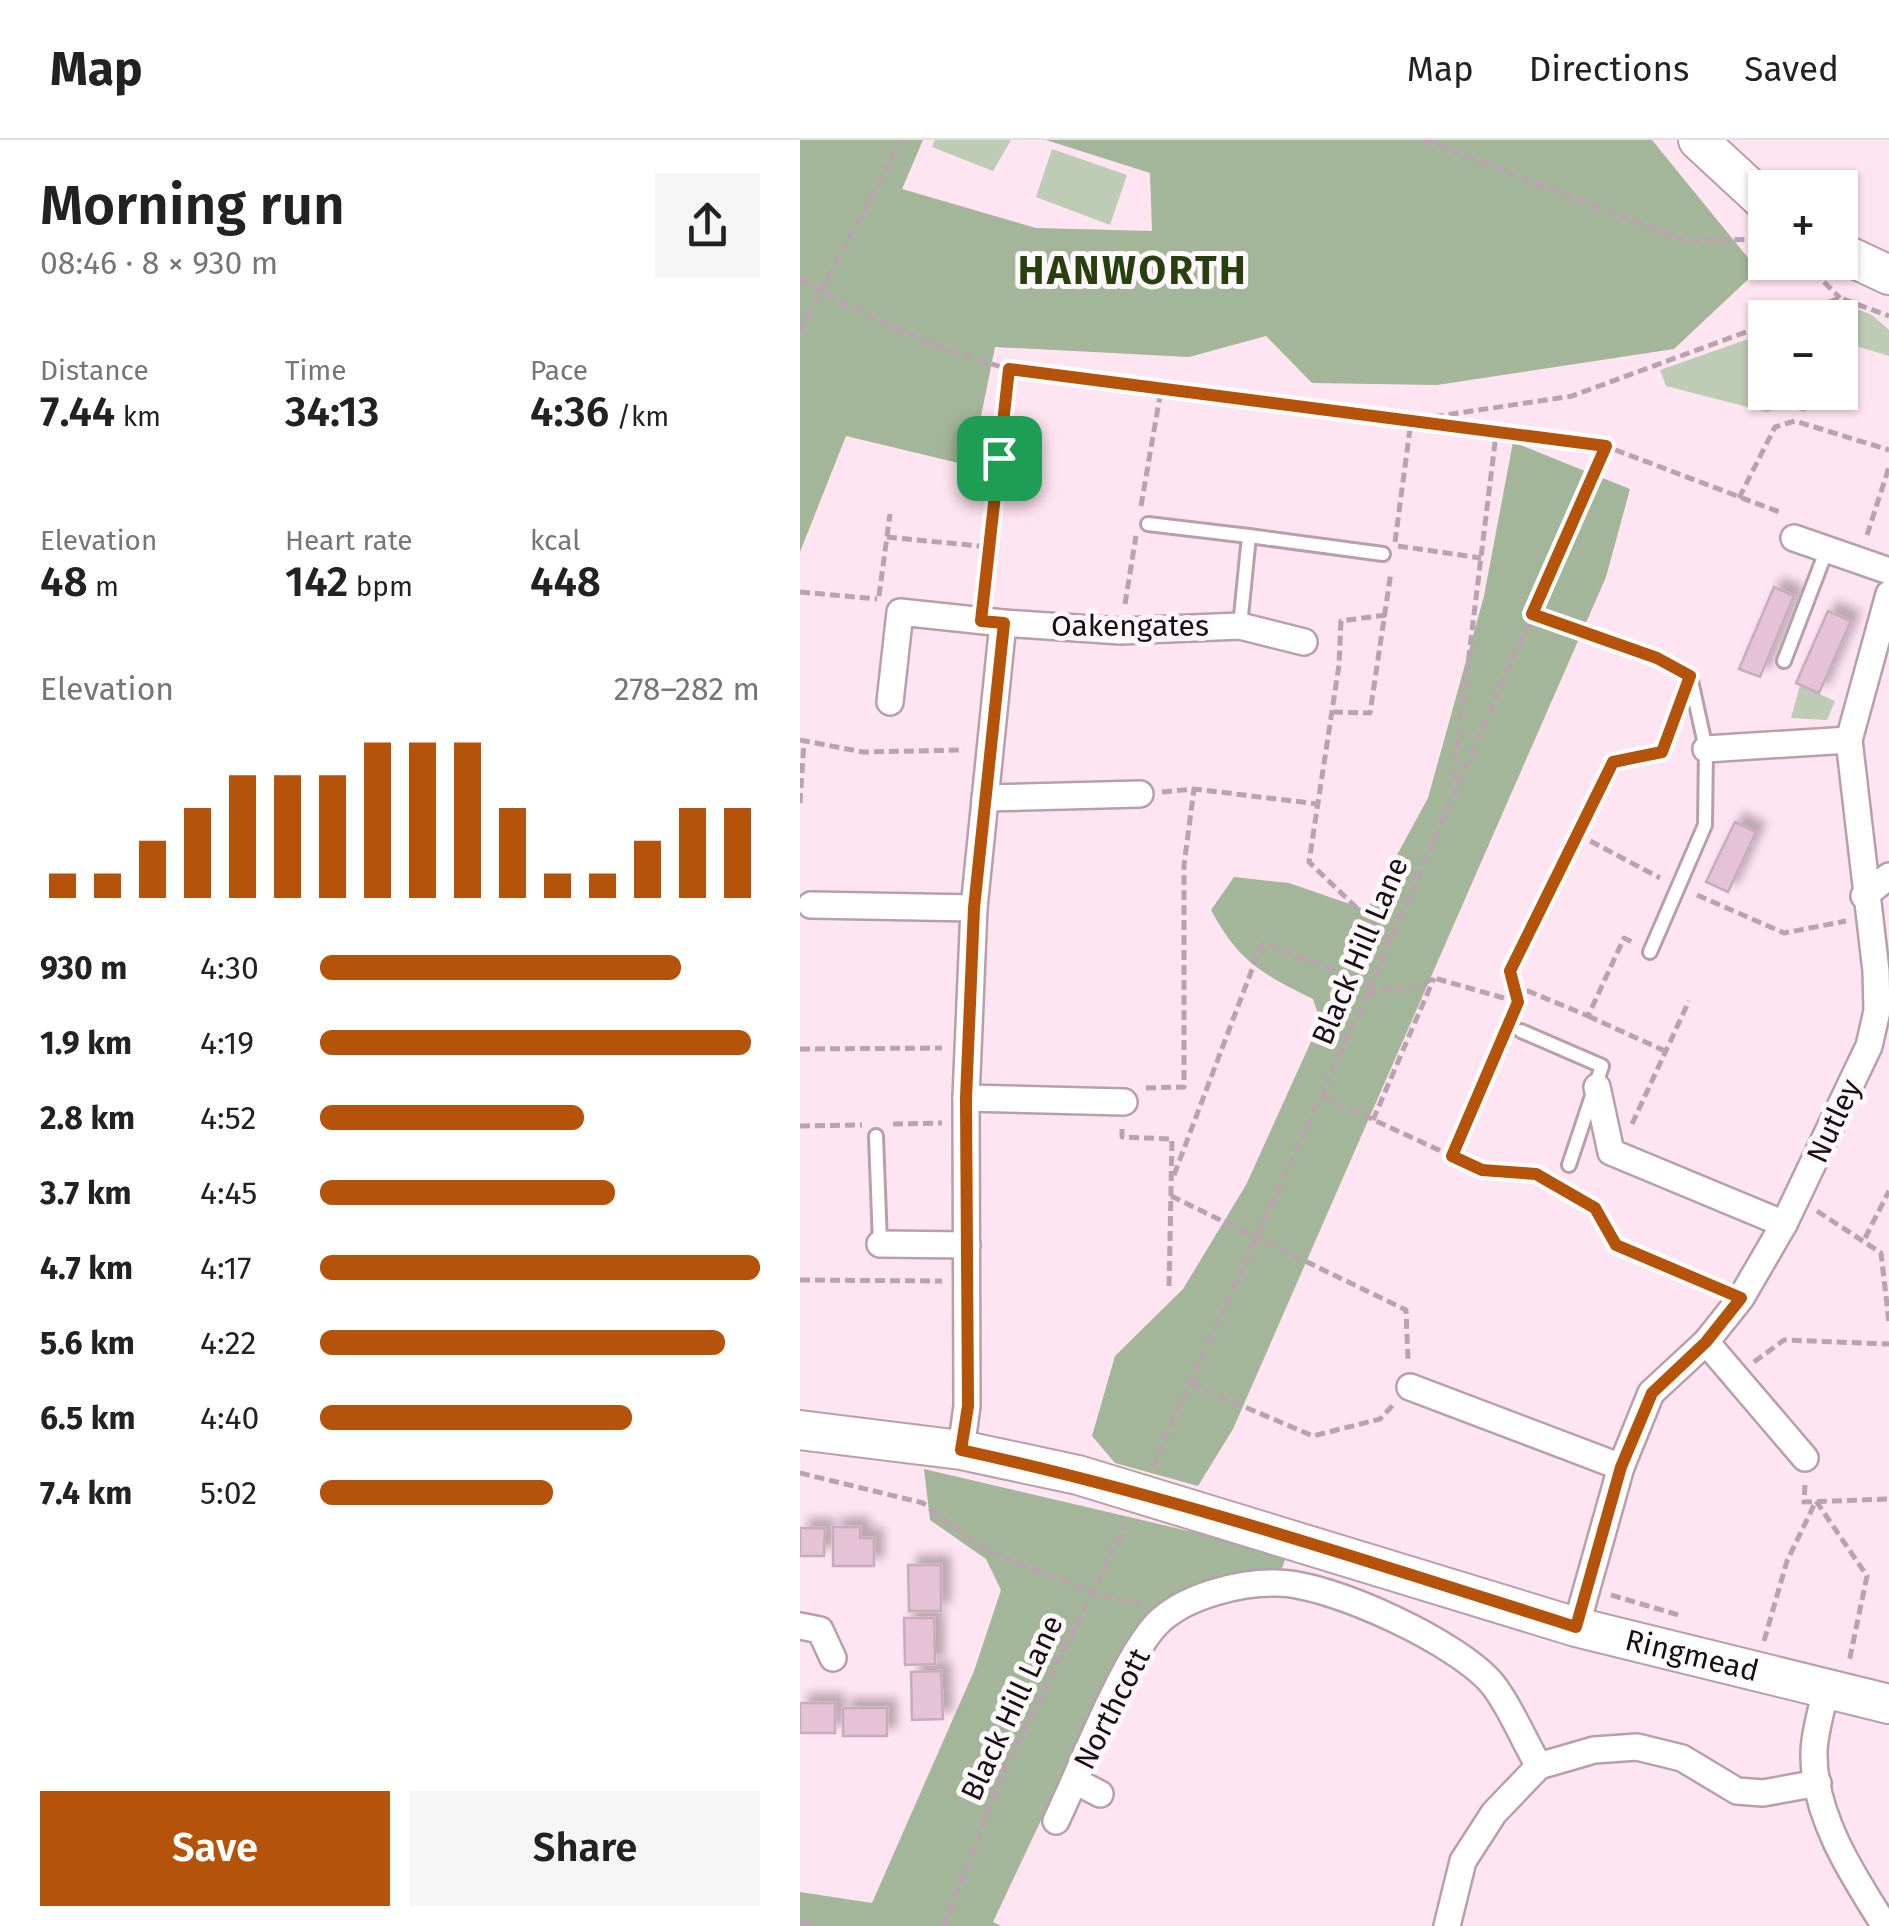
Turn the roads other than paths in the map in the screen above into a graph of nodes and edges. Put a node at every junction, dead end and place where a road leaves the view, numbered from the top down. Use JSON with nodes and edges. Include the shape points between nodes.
{"nodes":[{"id":1,"x":1698,"y":140,"type":"edge"},
{"id":2,"x":1748,"y":186,"type":"edge"},
{"id":3,"x":1858,"y":260,"type":"edge"},
{"id":4,"x":1889,"y":275,"type":"edge"},
{"id":5,"x":1148,"y":524,"type":"dead end"},
{"id":6,"x":1250,"y":536,"type":"junction"},
{"id":7,"x":1794,"y":538,"type":"dead end"},
{"id":8,"x":1827,"y":549,"type":"junction"},
{"id":9,"x":1389,"y":550,"type":"road end"},
{"id":10,"x":1889,"y":571,"type":"edge"},
{"id":11,"x":1889,"y":594,"type":"edge"},
{"id":12,"x":992,"y":622,"type":"junction"},
{"id":13,"x":1240,"y":626,"type":"junction"},
{"id":14,"x":1304,"y":642,"type":"dead end"},
{"id":15,"x":1784,"y":661,"type":"dead end"},
{"id":16,"x":1690,"y":676,"type":"road end"},
{"id":17,"x":890,"y":702,"type":"dead end"},
{"id":18,"x":1849,"y":740,"type":"junction"},
{"id":19,"x":1706,"y":749,"type":"junction"},
{"id":20,"x":1140,"y":794,"type":"road end"},
{"id":21,"x":985,"y":798,"type":"junction"},
{"id":22,"x":1889,"y":876,"type":"edge"},
{"id":23,"x":811,"y":905,"type":"dead end"},
{"id":24,"x":1866,"y":906,"type":"junction"},
{"id":25,"x":974,"y":908,"type":"junction"},
{"id":26,"x":1650,"y":952,"type":"road end"},
{"id":27,"x":1515,"y":1028,"type":"road end"},
{"id":28,"x":1597,"y":1087,"type":"junction"},
{"id":29,"x":966,"y":1098,"type":"junction"},
{"id":30,"x":1124,"y":1102,"type":"road end"},
{"id":31,"x":876,"y":1136,"type":"dead end"},
{"id":32,"x":1569,"y":1165,"type":"dead end"},
{"id":33,"x":1784,"y":1224,"type":"junction"},
{"id":34,"x":880,"y":1244,"type":"joint"},
{"id":35,"x":967,"y":1244,"type":"junction"},
{"id":36,"x":1706,"y":1342,"type":"junction"},
{"id":37,"x":1410,"y":1388,"type":"road end"},
{"id":38,"x":800,"y":1430,"type":"edge"},
{"id":39,"x":961,"y":1450,"type":"junction"},
{"id":40,"x":1805,"y":1458,"type":"road end"},
{"id":41,"x":1621,"y":1467,"type":"junction"},
{"id":42,"x":800,"y":1626,"type":"edge"},
{"id":43,"x":1576,"y":1627,"type":"junction"},
{"id":44,"x":833,"y":1658,"type":"dead end"},
{"id":45,"x":1834,"y":1692,"type":"junction"},
{"id":46,"x":1889,"y":1704,"type":"edge"},
{"id":47,"x":1539,"y":1766,"type":"junction"},
{"id":48,"x":1075,"y":1781,"type":"junction"},
{"id":49,"x":1818,"y":1783,"type":"junction"},
{"id":50,"x":1100,"y":1794,"type":"dead end"},
{"id":51,"x":1056,"y":1821,"type":"dead end"},
{"id":52,"x":1447,"y":1926,"type":"edge"},
{"id":53,"x":1885,"y":1926,"type":"edge"}],
"edges":[{"from":1,"to":2,"type":"street"},
{"from":3,"to":4,"type":"street"},
{"from":5,"to":6,"type":"lane"},
{"from":6,"to":9,"type":"lane"},
{"from":6,"to":13,"type":"lane"},
{"from":7,"to":8,"type":"street"},
{"from":8,"to":10,"type":"street"},
{"from":8,"to":15,"type":"lane"},
{"from":11,"to":18,"type":"street","name":"Nutley"},
{"from":12,"to":13,"type":"street","name":"Oakengates","via":[[1090,630]]},
{"from":12,"to":17,"type":"street","name":"Oakengates","via":[[890,606]]},
{"from":12,"to":21,"type":"street"},
{"from":13,"to":14,"type":"street","name":"Oakengates"},
{"from":16,"to":19,"type":"lane"},
{"from":18,"to":19,"type":"street"},
{"from":18,"to":24,"type":"street","name":"Nutley"},
{"from":19,"to":26,"type":"lane","via":[[1705,824]]},
{"from":20,"to":21,"type":"street"},
{"from":21,"to":25,"type":"street"},
{"from":22,"to":24,"type":"street"},
{"from":23,"to":25,"type":"street"},
{"from":24,"to":33,"type":"street","name":"Nutley","via":[[1877,1011],[1869,1046]]},
{"from":25,"to":29,"type":"street"},
{"from":27,"to":28,"type":"lane","via":[[1602,1066]]},
{"from":28,"to":32,"type":"lane"},
{"from":28,"to":33,"type":"street","via":[[1612,1152]]},
{"from":29,"to":30,"type":"street"},
{"from":29,"to":35,"type":"street"},
{"from":31,"to":34,"type":"lane"},
{"from":33,"to":36,"type":"street","name":"Nutley"},
{"from":34,"to":35,"type":"street"},
{"from":35,"to":39,"type":"street","via":[[968,1406]]},
{"from":36,"to":40,"type":"street"},
{"from":36,"to":41,"type":"street","name":"Nutley","via":[[1652,1393]]},
{"from":37,"to":41,"type":"street"},
{"from":38,"to":39,"type":"street","name":"Ringmead"},
{"from":39,"to":43,"type":"street","name":"Ringmead","via":[[1219,1515]]},
{"from":41,"to":43,"type":"street","name":"Nutley"},
{"from":42,"to":44,"type":"street","via":[[820,1630]]},
{"from":43,"to":45,"type":"street","name":"Ringmead"},
{"from":45,"to":46,"type":"street","name":"Ringmead"},
{"from":45,"to":49,"type":"street","via":[[1814,1752]]},
{"from":47,"to":48,"type":"street","name":"Northcott","via":[[1493,1684],[1403,1623],[1344,1598],[1278,1582],[1215,1592],[1161,1619],[1128,1668]]},
{"from":47,"to":49,"type":"street","via":[[1594,1750],[1637,1747],[1682,1758],[1737,1791]]},
{"from":47,"to":52,"type":"street","via":[[1494,1814],[1464,1860]]},
{"from":48,"to":50,"type":"street","name":"Northcott"},
{"from":48,"to":51,"type":"street","name":"Northcott"},
{"from":49,"to":53,"type":"street","via":[[1844,1862]]}]}
